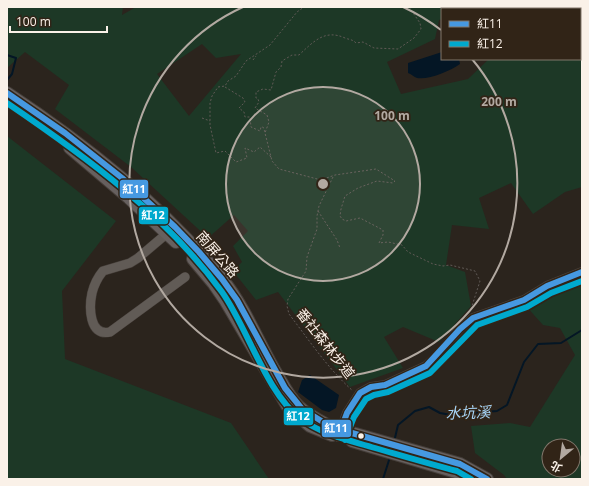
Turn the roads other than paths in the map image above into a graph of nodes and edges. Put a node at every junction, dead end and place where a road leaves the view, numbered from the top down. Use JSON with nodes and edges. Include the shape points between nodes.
{"nodes":[{"id":1,"x":7,"y":94,"type":"edge"},
{"id":2,"x":7,"y":103,"type":"edge"},
{"id":3,"x":171,"y":230,"type":"junction"},
{"id":4,"x":582,"y":272,"type":"edge"},
{"id":5,"x":185,"y":277,"type":"dead end"},
{"id":6,"x":340,"y":433,"type":"junction"},
{"id":7,"x":441,"y":463,"type":"junction"},
{"id":8,"x":473,"y":479,"type":"edge"},
{"id":9,"x":487,"y":479,"type":"edge"}],
"edges":[{"from":1,"to":3,"type":"main road","name":"南屏公路","via":[[76,143],[136,191]]},
{"from":2,"to":3,"type":"main road","name":"南屏公路","via":[[71,149]]},
{"from":3,"to":5,"type":"street","via":[[130,263],[103,271],[92,295],[94,326],[101,332],[110,332]]},
{"from":3,"to":6,"type":"main road","name":"南屏公路","via":[[214,284],[288,407],[310,426]]},
{"from":4,"to":6,"type":"street","via":[[547,286],[524,300],[473,318],[426,366],[385,385],[371,387],[358,396],[347,413]]},
{"from":6,"to":7,"type":"main road","name":"南屏公路"},
{"from":7,"to":8,"type":"main road"},
{"from":7,"to":9,"type":"main road","via":[[470,468]]}]}
